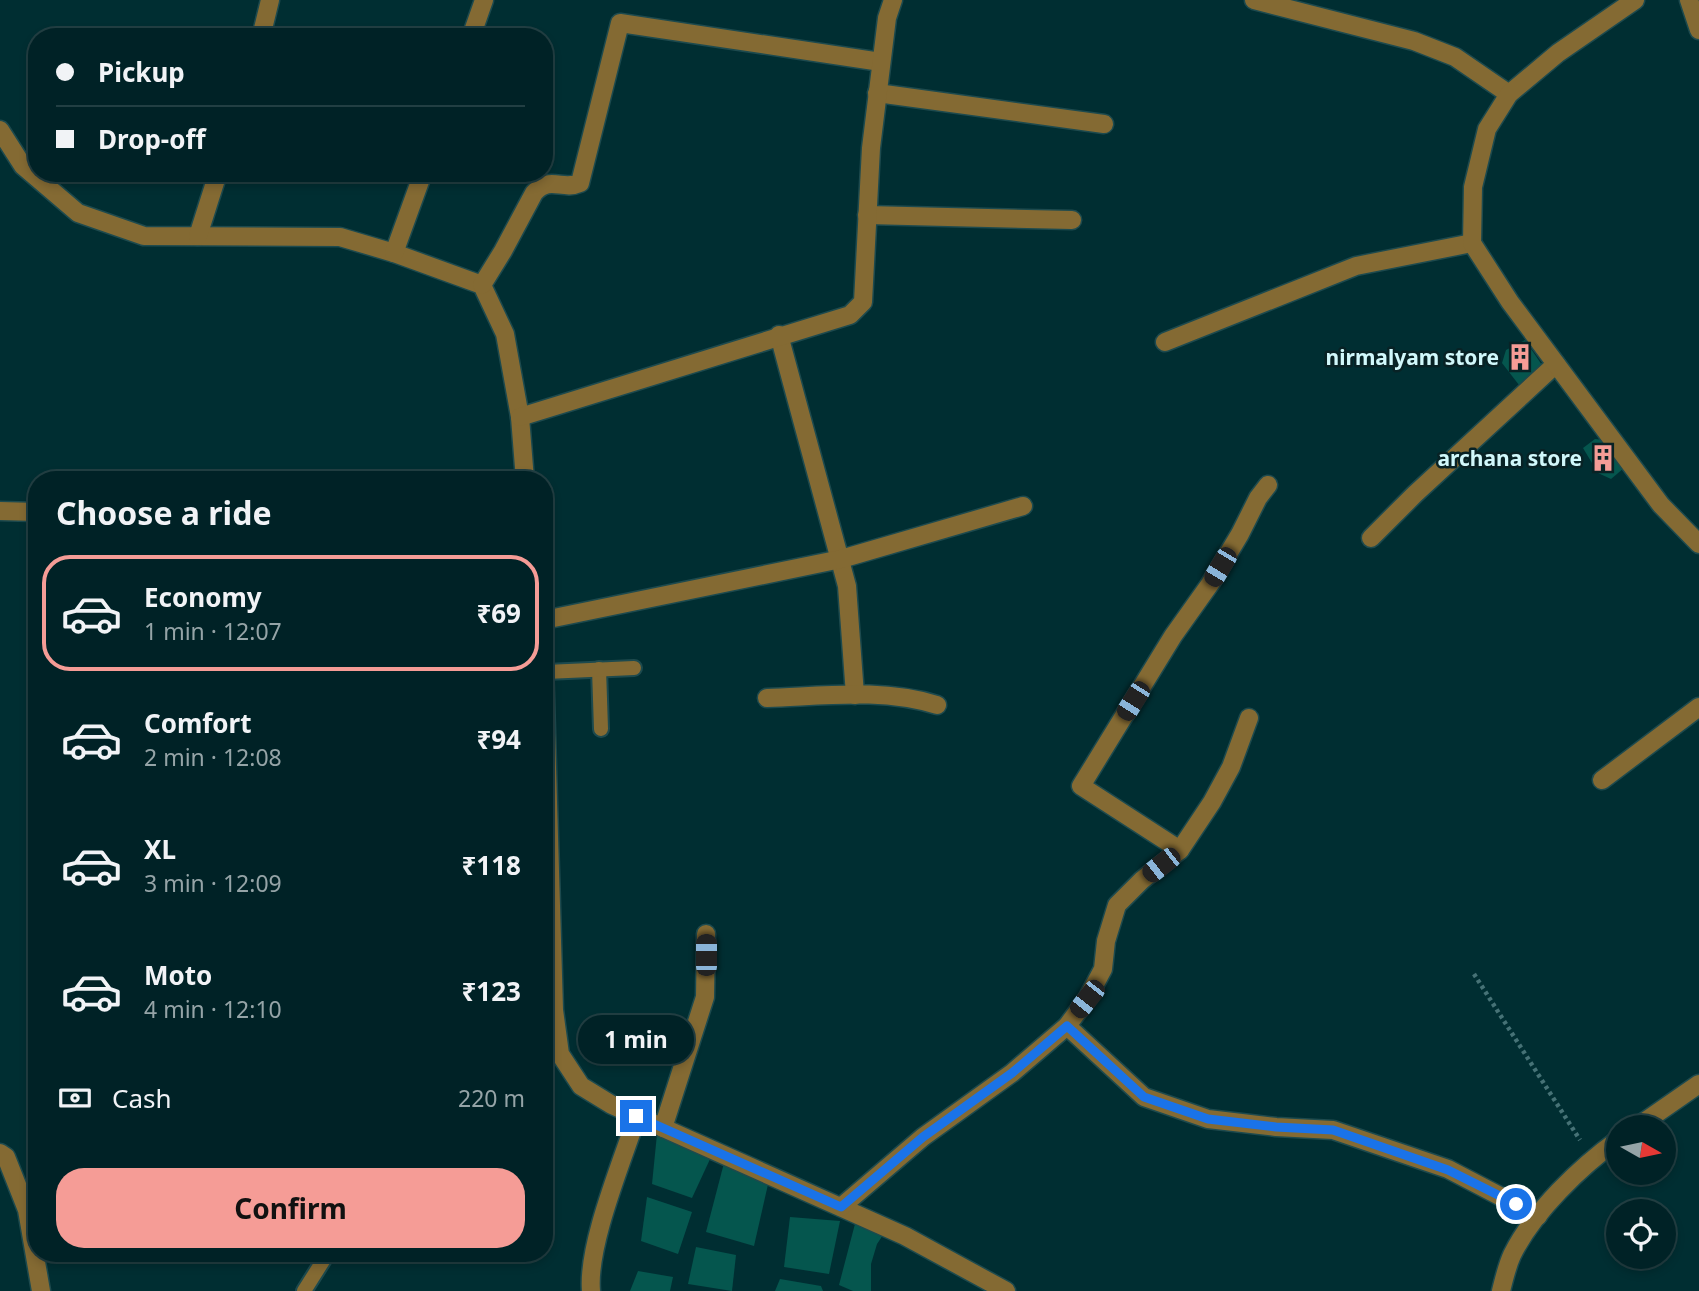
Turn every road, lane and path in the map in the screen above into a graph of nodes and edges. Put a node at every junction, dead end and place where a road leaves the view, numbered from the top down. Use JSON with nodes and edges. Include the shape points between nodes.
{"nodes":[{"id":1,"x":270,"y":0,"type":"edge"},
{"id":2,"x":484,"y":0,"type":"edge"},
{"id":3,"x":893,"y":0,"type":"edge"},
{"id":4,"x":1254,"y":0,"type":"edge"},
{"id":5,"x":1635,"y":0,"type":"edge"},
{"id":6,"x":1689,"y":0,"type":"edge"},
{"id":7,"x":263,"y":28,"type":"edge"},
{"id":8,"x":474,"y":28,"type":"edge"},
{"id":9,"x":1699,"y":30,"type":"edge"},
{"id":10,"x":881,"y":62,"type":"junction"},
{"id":11,"x":877,"y":93,"type":"junction"},
{"id":12,"x":1509,"y":94,"type":"junction"},
{"id":13,"x":1104,"y":124,"type":"dead end"},
{"id":14,"x":0,"y":130,"type":"edge"},
{"id":15,"x":28,"y":170,"type":"edge"},
{"id":16,"x":42,"y":182,"type":"edge"},
{"id":17,"x":215,"y":182,"type":"edge"},
{"id":18,"x":419,"y":182,"type":"edge"},
{"id":19,"x":867,"y":215,"type":"junction"},
{"id":20,"x":1072,"y":220,"type":"dead end"},
{"id":21,"x":198,"y":236,"type":"junction"},
{"id":22,"x":1472,"y":243,"type":"junction"},
{"id":23,"x":394,"y":253,"type":"junction"},
{"id":24,"x":482,"y":285,"type":"junction"},
{"id":25,"x":779,"y":335,"type":"junction"},
{"id":26,"x":1165,"y":342,"type":"dead end"},
{"id":27,"x":1556,"y":364,"type":"junction"},
{"id":28,"x":520,"y":417,"type":"junction"},
{"id":29,"x":524,"y":471,"type":"edge"},
{"id":30,"x":1268,"y":485,"type":"dead end"},
{"id":31,"x":1023,"y":506,"type":"dead end"},
{"id":32,"x":0,"y":511,"type":"edge"},
{"id":33,"x":28,"y":512,"type":"edge"},
{"id":34,"x":1371,"y":538,"type":"dead end"},
{"id":35,"x":1699,"y":544,"type":"edge"},
{"id":36,"x":841,"y":559,"type":"junction"},
{"id":37,"x":553,"y":618,"type":"edge"},
{"id":38,"x":553,"y":667,"type":"edge"},
{"id":39,"x":634,"y":668,"type":"dead end"},
{"id":40,"x":599,"y":669,"type":"junction"},
{"id":41,"x":855,"y":695,"type":"junction"},
{"id":42,"x":767,"y":698,"type":"dead end"},
{"id":43,"x":937,"y":705,"type":"dead end"},
{"id":44,"x":1699,"y":707,"type":"edge"},
{"id":45,"x":1248,"y":718,"type":"dead end"},
{"id":46,"x":601,"y":729,"type":"dead end"},
{"id":47,"x":1602,"y":780,"type":"dead end"},
{"id":48,"x":1180,"y":850,"type":"junction"},
{"id":49,"x":706,"y":934,"type":"dead end"},
{"id":50,"x":1474,"y":974,"type":"dead end"},
{"id":51,"x":1067,"y":1026,"type":"junction"},
{"id":52,"x":553,"y":1027,"type":"edge"},
{"id":53,"x":1699,"y":1084,"type":"edge"},
{"id":54,"x":1654,"y":1115,"type":"edge"},
{"id":55,"x":636,"y":1116,"type":"junction"},
{"id":56,"x":663,"y":1128,"type":"junction"},
{"id":57,"x":1606,"y":1148,"type":"edge"},
{"id":58,"x":0,"y":1153,"type":"edge"},
{"id":59,"x":1592,"y":1158,"type":"junction"},
{"id":60,"x":841,"y":1207,"type":"junction"},
{"id":61,"x":1538,"y":1216,"type":"junction"},
{"id":62,"x":28,"y":1221,"type":"edge"},
{"id":63,"x":36,"y":1262,"type":"edge"},
{"id":64,"x":322,"y":1262,"type":"edge"},
{"id":65,"x":41,"y":1291,"type":"edge"},
{"id":66,"x":304,"y":1291,"type":"edge"},
{"id":67,"x":591,"y":1291,"type":"edge"},
{"id":68,"x":1006,"y":1291,"type":"edge"},
{"id":69,"x":1501,"y":1291,"type":"edge"}],
"edges":[{"from":1,"to":7,"type":"street"},
{"from":2,"to":8,"type":"street"},
{"from":3,"to":10,"type":"street"},
{"from":4,"to":12,"type":"street","via":[[1414,41],[1455,58]]},
{"from":5,"to":12,"type":"street","via":[[1558,53]]},
{"from":6,"to":9,"type":"street"},
{"from":10,"to":11,"type":"street"},
{"from":10,"to":24,"type":"street","via":[[620,23],[580,183],[549,183],[534,193]]},
{"from":11,"to":13,"type":"street"},
{"from":11,"to":19,"type":"street"},
{"from":12,"to":22,"type":"street","via":[[1488,129],[1473,187]]},
{"from":14,"to":15,"type":"street"},
{"from":16,"to":21,"type":"street","via":[[78,213],[144,236]]},
{"from":17,"to":21,"type":"street"},
{"from":18,"to":23,"type":"street"},
{"from":19,"to":20,"type":"street"},
{"from":19,"to":25,"type":"street","via":[[863,302],[850,315]]},
{"from":21,"to":23,"type":"street","via":[[340,237]]},
{"from":22,"to":26,"type":"street","via":[[1356,266]]},
{"from":22,"to":27,"type":"street"},
{"from":23,"to":24,"type":"street"},
{"from":24,"to":28,"type":"street","via":[[505,334]]},
{"from":25,"to":28,"type":"street"},
{"from":25,"to":36,"type":"street"},
{"from":27,"to":34,"type":"street"},
{"from":27,"to":35,"type":"street","via":[[1661,505]]},
{"from":28,"to":29,"type":"street"},
{"from":30,"to":48,"type":"street","via":[[1081,786]]},
{"from":31,"to":36,"type":"street"},
{"from":32,"to":33,"type":"street"},
{"from":36,"to":37,"type":"street"},
{"from":36,"to":41,"type":"street"},
{"from":38,"to":40,"type":"lane"},
{"from":39,"to":40,"type":"lane"},
{"from":40,"to":46,"type":"lane"},
{"from":41,"to":42,"type":"street"},
{"from":41,"to":43,"type":"street","via":[[885,695]]},
{"from":44,"to":47,"type":"street"},
{"from":45,"to":48,"type":"street","via":[[1231,767]]},
{"from":48,"to":51,"type":"street","via":[[1117,905],[1103,969]]},
{"from":49,"to":56,"type":"street","via":[[705,996]]},
{"from":50,"to":59,"type":"path"},
{"from":51,"to":60,"type":"street"},
{"from":51,"to":61,"type":"street","via":[[1144,1097],[1208,1119],[1333,1130],[1448,1170]]},
{"from":52,"to":55,"type":"street","via":[[560,1054],[581,1086]]},
{"from":53,"to":54,"type":"street"},
{"from":55,"to":56,"type":"street"},
{"from":55,"to":67,"type":"street","via":[[599,1231]]},
{"from":56,"to":60,"type":"street"},
{"from":57,"to":59,"type":"street"},
{"from":58,"to":62,"type":"street","via":[[6,1157]]},
{"from":59,"to":61,"type":"street"},
{"from":60,"to":68,"type":"street"},
{"from":61,"to":69,"type":"street","via":[[1512,1254]]},
{"from":63,"to":65,"type":"street"},
{"from":64,"to":66,"type":"lane"}]}
